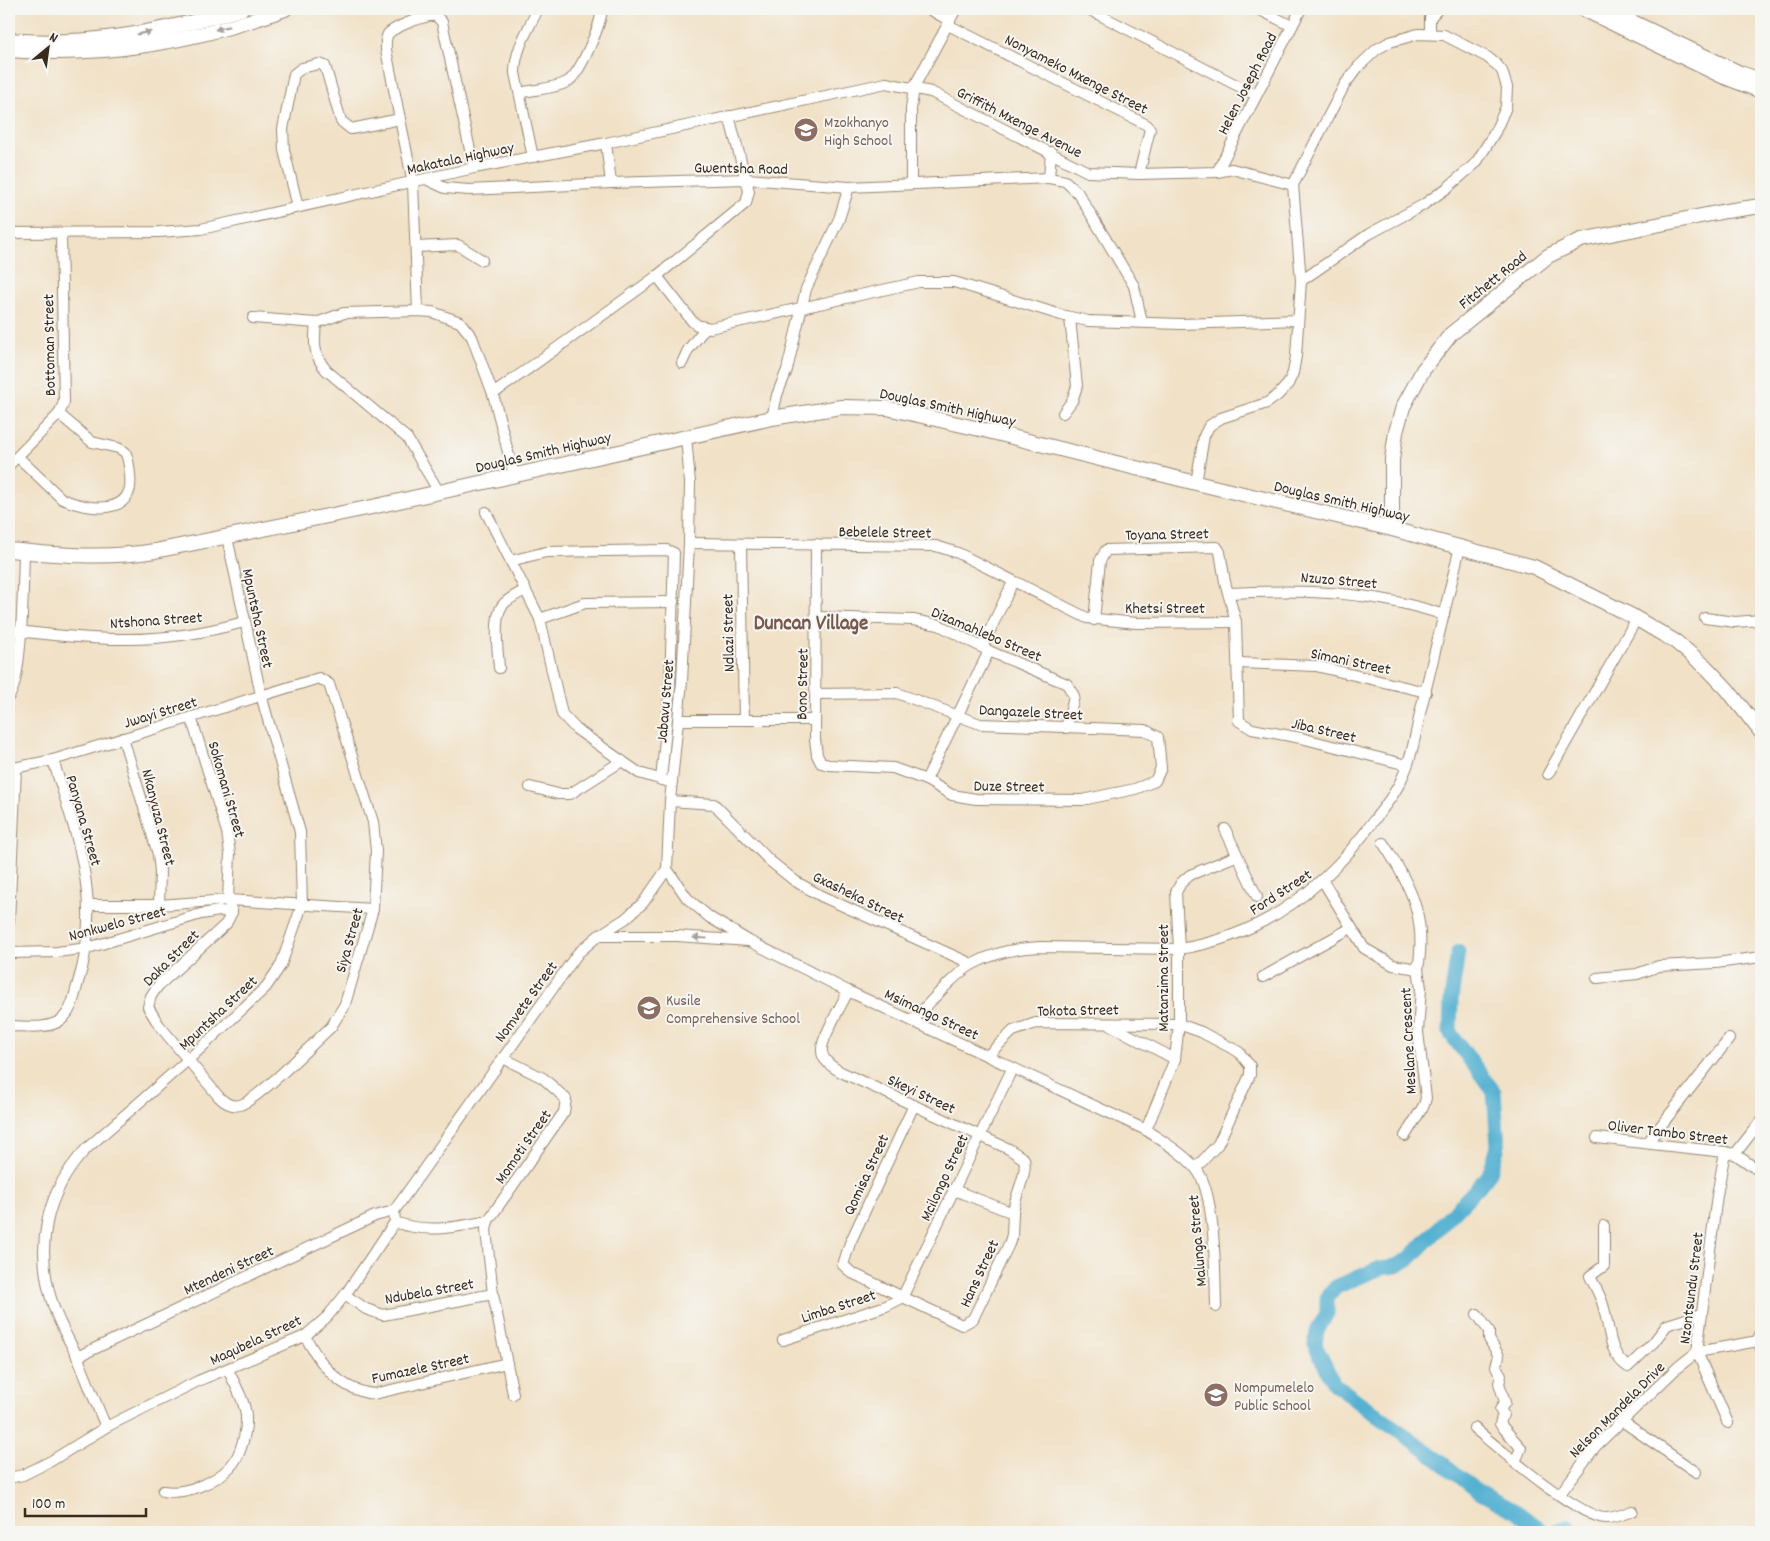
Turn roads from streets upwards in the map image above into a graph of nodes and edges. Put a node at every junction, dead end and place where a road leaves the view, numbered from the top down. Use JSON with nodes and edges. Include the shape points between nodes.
{"nodes":[{"id":1,"x":223,"y":9,"type":"edge"},
{"id":2,"x":240,"y":9,"type":"edge"},
{"id":3,"x":285,"y":9,"type":"edge"},
{"id":4,"x":538,"y":9,"type":"edge"},
{"id":5,"x":602,"y":9,"type":"edge"},
{"id":6,"x":929,"y":9,"type":"edge"},
{"id":7,"x":956,"y":9,"type":"edge"},
{"id":8,"x":1088,"y":9,"type":"edge"},
{"id":9,"x":1258,"y":9,"type":"edge"},
{"id":10,"x":1301,"y":9,"type":"edge"},
{"id":11,"x":1438,"y":9,"type":"edge"},
{"id":12,"x":1583,"y":9,"type":"edge"},
{"id":13,"x":1605,"y":9,"type":"edge"},
{"id":14,"x":259,"y":14,"type":"edge"},
{"id":15,"x":202,"y":20,"type":"junction"},
{"id":16,"x":949,"y":23,"type":"junction"},
{"id":17,"x":1292,"y":26,"type":"junction"},
{"id":18,"x":1430,"y":33,"type":"junction"},
{"id":19,"x":9,"y":40,"type":"edge"},
{"id":20,"x":9,"y":50,"type":"edge"},
{"id":21,"x":1761,"y":80,"type":"edge"},
{"id":22,"x":914,"y":87,"type":"junction"},
{"id":23,"x":1761,"y":91,"type":"edge"},
{"id":24,"x":520,"y":93,"type":"junction"},
{"id":25,"x":1256,"y":95,"type":"junction"},
{"id":26,"x":728,"y":116,"type":"junction"},
{"id":27,"x":400,"y":119,"type":"junction"},
{"id":28,"x":606,"y":143,"type":"junction"},
{"id":29,"x":1051,"y":152,"type":"junction"},
{"id":30,"x":533,"y":157,"type":"junction"},
{"id":31,"x":474,"y":168,"type":"junction"},
{"id":32,"x":1217,"y":172,"type":"junction"},
{"id":33,"x":1139,"y":174,"type":"junction"},
{"id":34,"x":1049,"y":178,"type":"junction"},
{"id":35,"x":746,"y":179,"type":"junction"},
{"id":36,"x":428,"y":180,"type":"junction"},
{"id":37,"x":414,"y":183,"type":"junction"},
{"id":38,"x":611,"y":183,"type":"junction"},
{"id":39,"x":911,"y":184,"type":"junction"},
{"id":40,"x":1293,"y":185,"type":"junction"},
{"id":41,"x":849,"y":187,"type":"junction"},
{"id":42,"x":1761,"y":206,"type":"edge"},
{"id":43,"x":298,"y":208,"type":"junction"},
{"id":44,"x":9,"y":233,"type":"edge"},
{"id":45,"x":61,"y":233,"type":"junction"},
{"id":46,"x":416,"y":247,"type":"junction"},
{"id":47,"x":482,"y":260,"type":"dead end"},
{"id":48,"x":657,"y":276,"type":"junction"},
{"id":49,"x":1301,"y":281,"type":"junction"},
{"id":50,"x":800,"y":308,"type":"junction"},
{"id":51,"x":418,"y":311,"type":"junction"},
{"id":52,"x":253,"y":318,"type":"dead end"},
{"id":53,"x":1070,"y":318,"type":"junction"},
{"id":54,"x":1297,"y":320,"type":"junction"},
{"id":55,"x":1142,"y":322,"type":"junction"},
{"id":56,"x":316,"y":323,"type":"junction"},
{"id":57,"x":706,"y":328,"type":"junction"},
{"id":58,"x":682,"y":362,"type":"dead end"},
{"id":59,"x":494,"y":394,"type":"junction"},
{"id":60,"x":1063,"y":413,"type":"dead end"},
{"id":61,"x":59,"y":414,"type":"junction"},
{"id":62,"x":772,"y":418,"type":"junction"},
{"id":63,"x":686,"y":437,"type":"junction"},
{"id":64,"x":18,"y":457,"type":"junction"},
{"id":65,"x":9,"y":465,"type":"edge"},
{"id":66,"x":514,"y":475,"type":"junction"},
{"id":67,"x":1196,"y":483,"type":"junction"},
{"id":68,"x":439,"y":492,"type":"junction"},
{"id":69,"x":486,"y":512,"type":"dead end"},
{"id":70,"x":1392,"y":529,"type":"junction"},
{"id":71,"x":227,"y":537,"type":"junction"},
{"id":72,"x":688,"y":543,"type":"junction"},
{"id":73,"x":816,"y":544,"type":"junction"},
{"id":74,"x":741,"y":545,"type":"junction"},
{"id":75,"x":1460,"y":547,"type":"junction"},
{"id":76,"x":9,"y":550,"type":"edge"},
{"id":77,"x":24,"y":552,"type":"junction"},
{"id":78,"x":510,"y":561,"type":"junction"},
{"id":79,"x":1013,"y":582,"type":"junction"},
{"id":80,"x":525,"y":590,"type":"junction"},
{"id":81,"x":1229,"y":594,"type":"junction"},
{"id":82,"x":673,"y":602,"type":"junction"},
{"id":83,"x":1444,"y":615,"type":"junction"},
{"id":84,"x":817,"y":617,"type":"junction"},
{"id":85,"x":1634,"y":617,"type":"junction"},
{"id":86,"x":1705,"y":618,"type":"dead end"},
{"id":87,"x":540,"y":619,"type":"junction"},
{"id":88,"x":1094,"y":620,"type":"junction"},
{"id":89,"x":1761,"y":620,"type":"edge"},
{"id":90,"x":244,"y":622,"type":"junction"},
{"id":91,"x":1236,"y":622,"type":"junction"},
{"id":92,"x":9,"y":630,"type":"edge"},
{"id":93,"x":20,"y":632,"type":"junction"},
{"id":94,"x":985,"y":649,"type":"junction"},
{"id":95,"x":1239,"y":663,"type":"junction"},
{"id":96,"x":499,"y":668,"type":"dead end"},
{"id":97,"x":319,"y":678,"type":"joint"},
{"id":98,"x":1426,"y":692,"type":"junction"},
{"id":99,"x":816,"y":694,"type":"junction"},
{"id":100,"x":261,"y":695,"type":"junction"},
{"id":101,"x":9,"y":696,"type":"edge"},
{"id":102,"x":191,"y":717,"type":"junction"},
{"id":103,"x":957,"y":718,"type":"junction"},
{"id":104,"x":1238,"y":718,"type":"joint"},
{"id":105,"x":678,"y":720,"type":"junction"},
{"id":106,"x":744,"y":720,"type":"junction"},
{"id":107,"x":815,"y":720,"type":"junction"},
{"id":108,"x":1066,"y":728,"type":"junction"},
{"id":109,"x":1761,"y":732,"type":"edge"},
{"id":110,"x":124,"y":738,"type":"junction"},
{"id":111,"x":53,"y":760,"type":"junction"},
{"id":112,"x":622,"y":761,"type":"junction"},
{"id":113,"x":821,"y":763,"type":"joint"},
{"id":114,"x":1407,"y":765,"type":"junction"},
{"id":115,"x":1162,"y":768,"type":"joint"},
{"id":116,"x":12,"y":769,"type":"edge"},
{"id":117,"x":1548,"y":774,"type":"dead end"},
{"id":118,"x":661,"y":780,"type":"junction"},
{"id":119,"x":926,"y":780,"type":"junction"},
{"id":120,"x":672,"y":782,"type":"junction"},
{"id":121,"x":530,"y":788,"type":"dead end"},
{"id":122,"x":670,"y":801,"type":"junction"},
{"id":123,"x":1225,"y":829,"type":"dead end"},
{"id":124,"x":1383,"y":843,"type":"dead end"},
{"id":125,"x":1236,"y":856,"type":"junction"},
{"id":126,"x":668,"y":869,"type":"junction"},
{"id":127,"x":1323,"y":881,"type":"junction"},
{"id":128,"x":1256,"y":897,"type":"dead end"},
{"id":129,"x":228,"y":900,"type":"junction"},
{"id":130,"x":88,"y":905,"type":"junction"},
{"id":131,"x":159,"y":905,"type":"junction"},
{"id":132,"x":302,"y":905,"type":"junction"},
{"id":133,"x":373,"y":909,"type":"junction"},
{"id":134,"x":232,"y":912,"type":"junction"},
{"id":135,"x":9,"y":921,"type":"edge"},
{"id":136,"x":1352,"y":928,"type":"junction"},
{"id":137,"x":598,"y":936,"type":"junction"},
{"id":138,"x":749,"y":941,"type":"junction"},
{"id":139,"x":88,"y":948,"type":"junction"},
{"id":140,"x":1179,"y":949,"type":"junction"},
{"id":141,"x":9,"y":952,"type":"edge"},
{"id":142,"x":1761,"y":957,"type":"edge"},
{"id":143,"x":972,"y":964,"type":"junction"},
{"id":144,"x":1418,"y":969,"type":"junction"},
{"id":145,"x":1263,"y":977,"type":"dead end"},
{"id":146,"x":1597,"y":978,"type":"dead end"},
{"id":147,"x":848,"y":991,"type":"junction"},
{"id":148,"x":913,"y":1020,"type":"junction"},
{"id":149,"x":1107,"y":1024,"type":"junction"},
{"id":150,"x":1179,"y":1024,"type":"junction"},
{"id":151,"x":9,"y":1026,"type":"edge"},
{"id":152,"x":1729,"y":1040,"type":"dead end"},
{"id":153,"x":988,"y":1055,"type":"junction"},
{"id":154,"x":503,"y":1058,"type":"junction"},
{"id":155,"x":1175,"y":1059,"type":"junction"},
{"id":156,"x":189,"y":1060,"type":"junction"},
{"id":157,"x":1012,"y":1069,"type":"junction"},
{"id":158,"x":914,"y":1105,"type":"junction"},
{"id":159,"x":1761,"y":1121,"type":"edge"},
{"id":160,"x":1146,"y":1130,"type":"junction"},
{"id":161,"x":978,"y":1136,"type":"junction"},
{"id":162,"x":1405,"y":1136,"type":"dead end"},
{"id":163,"x":1597,"y":1138,"type":"dead end"},
{"id":164,"x":1648,"y":1142,"type":"junction"},
{"id":165,"x":1730,"y":1153,"type":"junction"},
{"id":166,"x":1196,"y":1168,"type":"junction"},
{"id":167,"x":1761,"y":1172,"type":"edge"},
{"id":168,"x":954,"y":1190,"type":"junction"},
{"id":169,"x":1013,"y":1213,"type":"junction"},
{"id":170,"x":394,"y":1217,"type":"junction"},
{"id":171,"x":488,"y":1221,"type":"junction"},
{"id":172,"x":1604,"y":1226,"type":"dead end"},
{"id":173,"x":844,"y":1255,"type":"joint"},
{"id":174,"x":493,"y":1294,"type":"junction"},
{"id":175,"x":345,"y":1295,"type":"junction"},
{"id":176,"x":902,"y":1298,"type":"junction"},
{"id":177,"x":1216,"y":1307,"type":"dead end"},
{"id":178,"x":1477,"y":1314,"type":"dead end"},
{"id":179,"x":1702,"y":1314,"type":"junction"},
{"id":180,"x":973,"y":1320,"type":"joint"},
{"id":181,"x":304,"y":1336,"type":"junction"},
{"id":182,"x":783,"y":1340,"type":"dead end"},
{"id":183,"x":1760,"y":1340,"type":"edge"},
{"id":184,"x":1697,"y":1352,"type":"junction"},
{"id":185,"x":77,"y":1357,"type":"junction"},
{"id":186,"x":507,"y":1363,"type":"junction"},
{"id":187,"x":228,"y":1369,"type":"junction"},
{"id":188,"x":513,"y":1394,"type":"dead end"},
{"id":189,"x":1622,"y":1421,"type":"junction"},
{"id":190,"x":1728,"y":1423,"type":"dead end"},
{"id":191,"x":106,"y":1427,"type":"junction"},
{"id":192,"x":1474,"y":1428,"type":"dead end"},
{"id":193,"x":1515,"y":1462,"type":"junction"},
{"id":194,"x":1696,"y":1472,"type":"dead end"},
{"id":195,"x":9,"y":1478,"type":"edge"},
{"id":196,"x":163,"y":1491,"type":"dead end"},
{"id":197,"x":1560,"y":1494,"type":"junction"},
{"id":198,"x":1632,"y":1511,"type":"dead end"}],
"edges":[{"from":1,"to":15,"type":"street"},
{"from":2,"to":15,"type":"street"},
{"from":3,"to":14,"type":"street"},
{"from":4,"to":24,"type":"street","via":[[516,56],[515,73]]},
{"from":5,"to":24,"type":"street","via":[[600,22],[572,78],[560,85]]},
{"from":6,"to":16,"type":"street"},
{"from":7,"to":16,"type":"street"},
{"from":8,"to":25,"type":"street"},
{"from":9,"to":17,"type":"street"},
{"from":10,"to":17,"type":"street","name":"Helen Joseph Road"},
{"from":11,"to":18,"type":"street","via":[[1430,18]]},
{"from":12,"to":23,"type":"street"},
{"from":13,"to":21,"type":"street"},
{"from":14,"to":20,"type":"street","one_way":true,"via":[[175,40],[121,48]]},
{"from":19,"to":15,"type":"street","one_way":true,"via":[[78,41],[122,37]]},
{"from":16,"to":22,"type":"street"},
{"from":16,"to":33,"type":"street","name":"Nonyameko Mxenge Street","via":[[1147,125],[1149,138]]},
{"from":17,"to":25,"type":"street","name":"Helen Joseph Road"},
{"from":18,"to":40,"type":"street","via":[[1409,35],[1390,42],[1359,66],[1320,128]]},
{"from":18,"to":49,"type":"street","via":[[1444,35],[1487,57],[1502,71],[1508,96],[1495,132],[1476,162],[1447,188],[1369,234]]},
{"from":22,"to":26,"type":"street","name":"Makatala Highway","via":[[874,85]]},
{"from":22,"to":29,"type":"street","name":"Griffith Mxenge Avenue","via":[[931,92]]},
{"from":22,"to":39,"type":"street"},
{"from":24,"to":30,"type":"street"},
{"from":25,"to":32,"type":"street","name":"Helen Joseph Road"},
{"from":26,"to":28,"type":"street","name":"Makatala Highway"},
{"from":26,"to":35,"type":"street"},
{"from":27,"to":31,"type":"street","via":[[386,50],[387,37],[395,29],[427,16],[436,16],[445,29]]},
{"from":27,"to":37,"type":"street"},
{"from":27,"to":43,"type":"street","via":[[351,129],[346,127],[341,121],[325,66],[319,64],[297,71],[292,78],[283,139]]},
{"from":28,"to":30,"type":"street","name":"Makatala Highway"},
{"from":28,"to":38,"type":"street"},
{"from":29,"to":33,"type":"street","name":"Griffith Mxenge Avenue","via":[[1088,172]]},
{"from":29,"to":34,"type":"street"},
{"from":30,"to":31,"type":"street","name":"Makatala Highway"},
{"from":31,"to":36,"type":"street","name":"Makatala Highway"},
{"from":32,"to":33,"type":"street","name":"Griffith Mxenge Avenue"},
{"from":32,"to":40,"type":"street","name":"Griffith Mxenge Avenue","via":[[1232,169]]},
{"from":34,"to":39,"type":"street","name":"Gwentsha Road"},
{"from":34,"to":55,"type":"street","via":[[1065,181],[1078,193],[1134,286]]},
{"from":35,"to":38,"type":"street","name":"Gwentsha Road"},
{"from":35,"to":41,"type":"street","name":"Gwentsha Road"},
{"from":35,"to":48,"type":"street","via":[[750,195],[746,203]]},
{"from":36,"to":37,"type":"street","name":"Makatala Highway"},
{"from":36,"to":38,"type":"street","name":"Gwentsha Road","via":[[445,188],[469,190]]},
{"from":37,"to":43,"type":"street","name":"Makatala Highway"},
{"from":37,"to":46,"type":"street"},
{"from":39,"to":41,"type":"street","name":"Gwentsha Road"},
{"from":40,"to":49,"type":"street"},
{"from":41,"to":50,"type":"street","via":[[839,219],[809,280]]},
{"from":42,"to":70,"type":"street","name":"Fitchett Road","via":[[1581,240],[1548,256],[1451,334],[1422,370],[1403,407],[1392,460]]},
{"from":43,"to":45,"type":"street","name":"Makatala Highway","via":[[201,228]]},
{"from":44,"to":45,"type":"street","name":"Makatala Highway"},
{"from":45,"to":61,"type":"street","name":"Bottoman Street","via":[[66,396]]},
{"from":46,"to":47,"type":"street","via":[[458,245]]},
{"from":46,"to":51,"type":"street"},
{"from":48,"to":57,"type":"street","via":[[692,321]]},
{"from":48,"to":59,"type":"street"},
{"from":49,"to":54,"type":"street"},
{"from":50,"to":53,"type":"street","via":[[919,282],[943,281]]},
{"from":50,"to":57,"type":"street"},
{"from":50,"to":62,"type":"street","via":[[787,370]]},
{"from":51,"to":56,"type":"street","via":[[344,313]]},
{"from":51,"to":59,"type":"street","via":[[432,312],[460,322],[467,329]]},
{"from":52,"to":56,"type":"street"},
{"from":53,"to":55,"type":"street"},
{"from":53,"to":60,"type":"street","via":[[1077,386]]},
{"from":54,"to":55,"type":"street","via":[[1181,324]]},
{"from":54,"to":67,"type":"street","via":[[1295,366],[1288,384],[1267,403],[1212,422],[1204,436]]},
{"from":56,"to":68,"type":"street","via":[[314,345],[326,370],[407,438]]},
{"from":57,"to":58,"type":"street"},
{"from":59,"to":66,"type":"street"},
{"from":61,"to":64,"type":"street","name":"Bottoman Street"},
{"from":61,"to":64,"type":"street","via":[[92,442],[125,452],[131,478],[127,500],[107,506],[69,502]]},
{"from":62,"to":63,"type":"street","name":"Douglas Smith Highway"},
{"from":62,"to":67,"type":"street","name":"Douglas Smith Highway","via":[[841,407],[887,408]]},
{"from":63,"to":66,"type":"street","name":"Douglas Smith Highway"},
{"from":63,"to":72,"type":"street","name":"Jabavu Street","via":[[690,482]]},
{"from":64,"to":65,"type":"street","name":"Bottoman Street"},
{"from":66,"to":68,"type":"street","name":"Douglas Smith Highway"},
{"from":67,"to":70,"type":"street","name":"Douglas Smith Highway"},
{"from":68,"to":71,"type":"street","name":"Douglas Smith Highway"},
{"from":69,"to":78,"type":"street"},
{"from":70,"to":75,"type":"street","name":"Douglas Smith Highway"},
{"from":71,"to":77,"type":"street","name":"Douglas Smith Highway","via":[[126,556]]},
{"from":71,"to":90,"type":"street","name":"Mpuntsha Street"},
{"from":72,"to":74,"type":"street","name":"Bebelele Street"},
{"from":72,"to":105,"type":"street","name":"Jabavu Street"},
{"from":73,"to":74,"type":"street","name":"Bebelele Street"},
{"from":73,"to":79,"type":"street","name":"Bebelele Street","via":[[936,546],[958,553]]},
{"from":73,"to":84,"type":"street","name":"Bono Street"},
{"from":74,"to":106,"type":"street","name":"Ndlazi Street"},
{"from":75,"to":83,"type":"street","name":"Ford Street"},
{"from":75,"to":85,"type":"street","name":"Douglas Smith Highway","via":[[1534,567]]},
{"from":76,"to":77,"type":"street","name":"Douglas Smith Highway"},
{"from":77,"to":93,"type":"street"},
{"from":78,"to":80,"type":"street"},
{"from":78,"to":82,"type":"street","via":[[546,552],[667,550],[675,555]]},
{"from":79,"to":88,"type":"street","name":"Bebelele Street"},
{"from":79,"to":94,"type":"street"},
{"from":80,"to":87,"type":"street"},
{"from":80,"to":96,"type":"street","via":[[504,604],[498,614]]},
{"from":81,"to":83,"type":"street","name":"Nzuzo Street","via":[[1289,590],[1358,595],[1414,605]]},
{"from":81,"to":88,"type":"street","name":"Toyana Street","via":[[1216,546],[1110,549],[1104,552],[1100,561]]},
{"from":81,"to":91,"type":"street","name":"Toyana Street"},
{"from":82,"to":87,"type":"street","via":[[585,603]]},
{"from":82,"to":118,"type":"street","via":[[670,687]]},
{"from":83,"to":98,"type":"street","name":"Ford Street"},
{"from":84,"to":94,"type":"street","name":"Dizamahlebo Street","via":[[927,622]]},
{"from":84,"to":99,"type":"street","name":"Bono Street"},
{"from":85,"to":109,"type":"street","name":"Douglas Smith Highway","via":[[1676,642],[1706,667]]},
{"from":85,"to":117,"type":"street"},
{"from":86,"to":89,"type":"street","via":[[1735,622]]},
{"from":87,"to":112,"type":"street","via":[[562,714],[576,729]]},
{"from":88,"to":91,"type":"street","name":"Khetsi Street"},
{"from":90,"to":93,"type":"street","name":"Ntshona Street","via":[[213,630],[119,639]]},
{"from":90,"to":100,"type":"street","name":"Mpuntsha Street"},
{"from":91,"to":95,"type":"street","name":"Toyana Street"},
{"from":92,"to":93,"type":"street","name":"Ntshona Street"},
{"from":93,"to":101,"type":"street","via":[[14,686]]},
{"from":94,"to":103,"type":"street"},
{"from":94,"to":108,"type":"street","name":"Dizamahlebo Street","via":[[1066,684],[1074,696]]},
{"from":95,"to":98,"type":"street","name":"Simani Street","via":[[1316,666]]},
{"from":95,"to":104,"type":"street","name":"Toyana Street"},
{"from":97,"to":100,"type":"street","name":"Jwayi Street"},
{"from":97,"to":133,"type":"street","name":"Siya Street","via":[[326,681],[332,690],[373,822],[376,852]]},
{"from":98,"to":114,"type":"street","name":"Ford Street"},
{"from":99,"to":103,"type":"street","name":"Dangazele Street","via":[[897,693]]},
{"from":99,"to":107,"type":"street","name":"Bono Street"},
{"from":100,"to":102,"type":"street","name":"Jwayi Street"},
{"from":100,"to":132,"type":"street","name":"Mpuntsha Street","via":[[300,832]]},
{"from":102,"to":110,"type":"street","name":"Jwayi Street"},
{"from":102,"to":129,"type":"street","name":"Sokomani Street","via":[[227,832],[230,854]]},
{"from":103,"to":108,"type":"street","name":"Dangazele Street","via":[[980,724]]},
{"from":103,"to":119,"type":"street"},
{"from":104,"to":114,"type":"street","name":"Jiba Street","via":[[1252,729]]},
{"from":105,"to":106,"type":"street"},
{"from":105,"to":120,"type":"street","name":"Jabavu Street"},
{"from":106,"to":107,"type":"street"},
{"from":107,"to":113,"type":"street","name":"Bono Street","via":[[816,755]]},
{"from":108,"to":115,"type":"street","name":"Dangazele Street","via":[[1150,732],[1158,737]]},
{"from":110,"to":111,"type":"street","name":"Jwayi Street"},
{"from":110,"to":131,"type":"street","name":"Nkanyuza Street","via":[[158,854]]},
{"from":111,"to":116,"type":"street","name":"Jwayi Street"},
{"from":111,"to":130,"type":"street","name":"Panyana Street","via":[[82,852]]},
{"from":112,"to":118,"type":"street","via":[[639,773]]},
{"from":112,"to":121,"type":"street","via":[[570,794]]},
{"from":113,"to":119,"type":"street","name":"Duze Street","via":[[893,768]]},
{"from":114,"to":127,"type":"street","name":"Ford Street","via":[[1402,779],[1372,823]]},
{"from":115,"to":119,"type":"street","name":"Duze Street","via":[[1155,780],[1135,789],[1069,802],[963,799]]},
{"from":116,"to":135,"type":"street"},
{"from":118,"to":120,"type":"street"},
{"from":120,"to":122,"type":"street","name":"Jabavu Street"},
{"from":122,"to":126,"type":"street","name":"Jabavu Street"},
{"from":122,"to":143,"type":"street","name":"Gxasheka Street","via":[[714,804],[770,861],[795,880],[821,896]]},
{"from":123,"to":125,"type":"street"},
{"from":124,"to":144,"type":"street","name":"Meslane Crescent","via":[[1405,877],[1416,905],[1421,931]]},
{"from":125,"to":128,"type":"street"},
{"from":125,"to":140,"type":"street","name":"Matanzima Street","via":[[1190,875],[1178,887],[1175,902]]},
{"from":126,"to":137,"type":"street","via":[[643,903]]},
{"from":126,"to":138,"type":"street","name":"Msimango Street","via":[[687,898],[709,917]]},
{"from":127,"to":136,"type":"street"},
{"from":127,"to":140,"type":"street","name":"Ford Street","via":[[1292,904],[1239,933],[1201,946]]},
{"from":129,"to":131,"type":"street"},
{"from":129,"to":132,"type":"street"},
{"from":129,"to":134,"type":"street"},
{"from":130,"to":131,"type":"street"},
{"from":130,"to":139,"type":"street","name":"Panyana Street"},
{"from":132,"to":133,"type":"street"},
{"from":132,"to":156,"type":"street","name":"Mpuntsha Street","via":[[281,965],[266,987]]},
{"from":133,"to":156,"type":"street","name":"Siya Street","via":[[360,959],[338,1017],[249,1101],[238,1106],[227,1104]]},
{"from":134,"to":139,"type":"street","name":"Nonkwelo Street","via":[[201,914]]},
{"from":134,"to":156,"type":"street","name":"Daka Street","via":[[226,924],[158,986],[148,1002],[149,1011]]},
{"from":136,"to":144,"type":"street","via":[[1364,948],[1372,954],[1393,965]]},
{"from":136,"to":145,"type":"street"},
{"from":138,"to":137,"type":"street","one_way":true,"via":[[677,936]]},
{"from":137,"to":154,"type":"street","name":"Nomvete Street","via":[[573,960]]},
{"from":138,"to":147,"type":"street","name":"Msimango Street"},
{"from":139,"to":141,"type":"street","name":"Nonkwelo Street"},
{"from":139,"to":151,"type":"street","name":"Panyana Street","via":[[72,1004],[62,1019],[47,1026]]},
{"from":140,"to":143,"type":"street","name":"Ford Street","via":[[1020,948]]},
{"from":140,"to":150,"type":"street","name":"Matanzima Street"},
{"from":142,"to":146,"type":"street","via":[[1659,966],[1638,974]]},
{"from":143,"to":148,"type":"street","name":"Ford Street"},
{"from":144,"to":162,"type":"street","name":"Meslane Crescent","via":[[1421,988],[1418,1032],[1426,1098]]},
{"from":147,"to":148,"type":"street","name":"Msimango Street"},
{"from":147,"to":158,"type":"street","name":"Skeyi Street","via":[[823,1044],[822,1054],[826,1061],[841,1072]]},
{"from":148,"to":153,"type":"street","name":"Msimango Street"},
{"from":149,"to":150,"type":"street","name":"Tokota Street"},
{"from":149,"to":153,"type":"street","name":"Tokota Street","via":[[1036,1023],[1020,1027]]},
{"from":149,"to":155,"type":"street"},
{"from":150,"to":155,"type":"street","name":"Matanzima Street"},
{"from":150,"to":166,"type":"street","via":[[1233,1048],[1250,1066],[1247,1086],[1218,1144]]},
{"from":152,"to":164,"type":"street"},
{"from":153,"to":157,"type":"street","name":"Msimango Street"},
{"from":154,"to":170,"type":"street","name":"Nomvete Street"},
{"from":154,"to":171,"type":"street","name":"Momoti Street","via":[[543,1078],[564,1095],[566,1104],[564,1112]]},
{"from":155,"to":160,"type":"street","name":"Matanzima Street"},
{"from":156,"to":185,"type":"street","name":"Mpuntsha Street","via":[[71,1165],[60,1182],[49,1211],[43,1256],[46,1279],[55,1309]]},
{"from":157,"to":160,"type":"street","name":"Msimango Street"},
{"from":157,"to":161,"type":"street","name":"Mcilongo Street"},
{"from":158,"to":161,"type":"street","name":"Skeyi Street"},
{"from":158,"to":173,"type":"street","name":"Qomisa Street"},
{"from":159,"to":165,"type":"street"},
{"from":160,"to":166,"type":"street","name":"Msimango Street"},
{"from":161,"to":168,"type":"street","name":"Mcilongo Street"},
{"from":161,"to":169,"type":"street","name":"Skeyi Street","via":[[1024,1159],[1025,1168],[1013,1200]]},
{"from":163,"to":164,"type":"street","name":"Oliver Tambo Street"},
{"from":164,"to":165,"type":"street","name":"Oliver Tambo Street"},
{"from":165,"to":167,"type":"street","name":"Oliver Tambo Street"},
{"from":165,"to":179,"type":"street","name":"Nzontsundu Street","via":[[1719,1180]]},
{"from":166,"to":177,"type":"street","name":"Malunga Street","via":[[1204,1181],[1208,1199]]},
{"from":168,"to":169,"type":"street"},
{"from":168,"to":176,"type":"street","name":"Mcilongo Street"},
{"from":169,"to":180,"type":"street","name":"Hans Street","via":[[1009,1244]]},
{"from":170,"to":171,"type":"street","via":[[412,1228],[435,1230]]},
{"from":170,"to":175,"type":"street","name":"Maqubela Street"},
{"from":170,"to":185,"type":"street","name":"Mtendeni Street","via":[[375,1216]]},
{"from":171,"to":174,"type":"street","via":[[486,1236]]},
{"from":172,"to":179,"type":"street","via":[[1604,1266],[1590,1276],[1621,1363],[1628,1368],[1667,1325]]},
{"from":173,"to":176,"type":"street","name":"Limba Street","via":[[846,1269]]},
{"from":174,"to":175,"type":"street","name":"Ndubela Street","via":[[383,1315],[366,1309]]},
{"from":174,"to":186,"type":"street"},
{"from":175,"to":181,"type":"street","name":"Maqubela Street","via":[[327,1317]]},
{"from":176,"to":180,"type":"street","name":"Limba Street","via":[[957,1324]]},
{"from":176,"to":182,"type":"street","name":"Limba Street"},
{"from":178,"to":193,"type":"street","via":[[1489,1331],[1488,1339],[1499,1356],[1496,1366],[1505,1402],[1500,1410],[1503,1414],[1500,1424],[1520,1448]]},
{"from":179,"to":184,"type":"street","name":"Nzontsundu Street"},
{"from":181,"to":186,"type":"street","name":"Fumazele Street","via":[[324,1367],[348,1386],[374,1394]]},
{"from":181,"to":187,"type":"street","name":"Maqubela Street"},
{"from":183,"to":184,"type":"street"},
{"from":184,"to":189,"type":"street","name":"Nelson Mandela Drive"},
{"from":184,"to":190,"type":"street","name":"Nzontsundu Street"},
{"from":185,"to":191,"type":"street","name":"Mpuntsha Street"},
{"from":186,"to":188,"type":"street"},
{"from":187,"to":191,"type":"street","name":"Maqubela Street"},
{"from":187,"to":196,"type":"street","via":[[246,1415],[241,1447],[235,1460],[223,1473],[204,1484],[179,1492]]},
{"from":189,"to":194,"type":"street"},
{"from":189,"to":197,"type":"street","name":"Nelson Mandela Drive","via":[[1595,1447]]},
{"from":191,"to":195,"type":"street","name":"Maqubela Street","via":[[51,1461]]},
{"from":192,"to":193,"type":"street"},
{"from":193,"to":197,"type":"street","via":[[1533,1478]]},
{"from":197,"to":198,"type":"street","via":[[1587,1511],[1606,1518]]}]}
